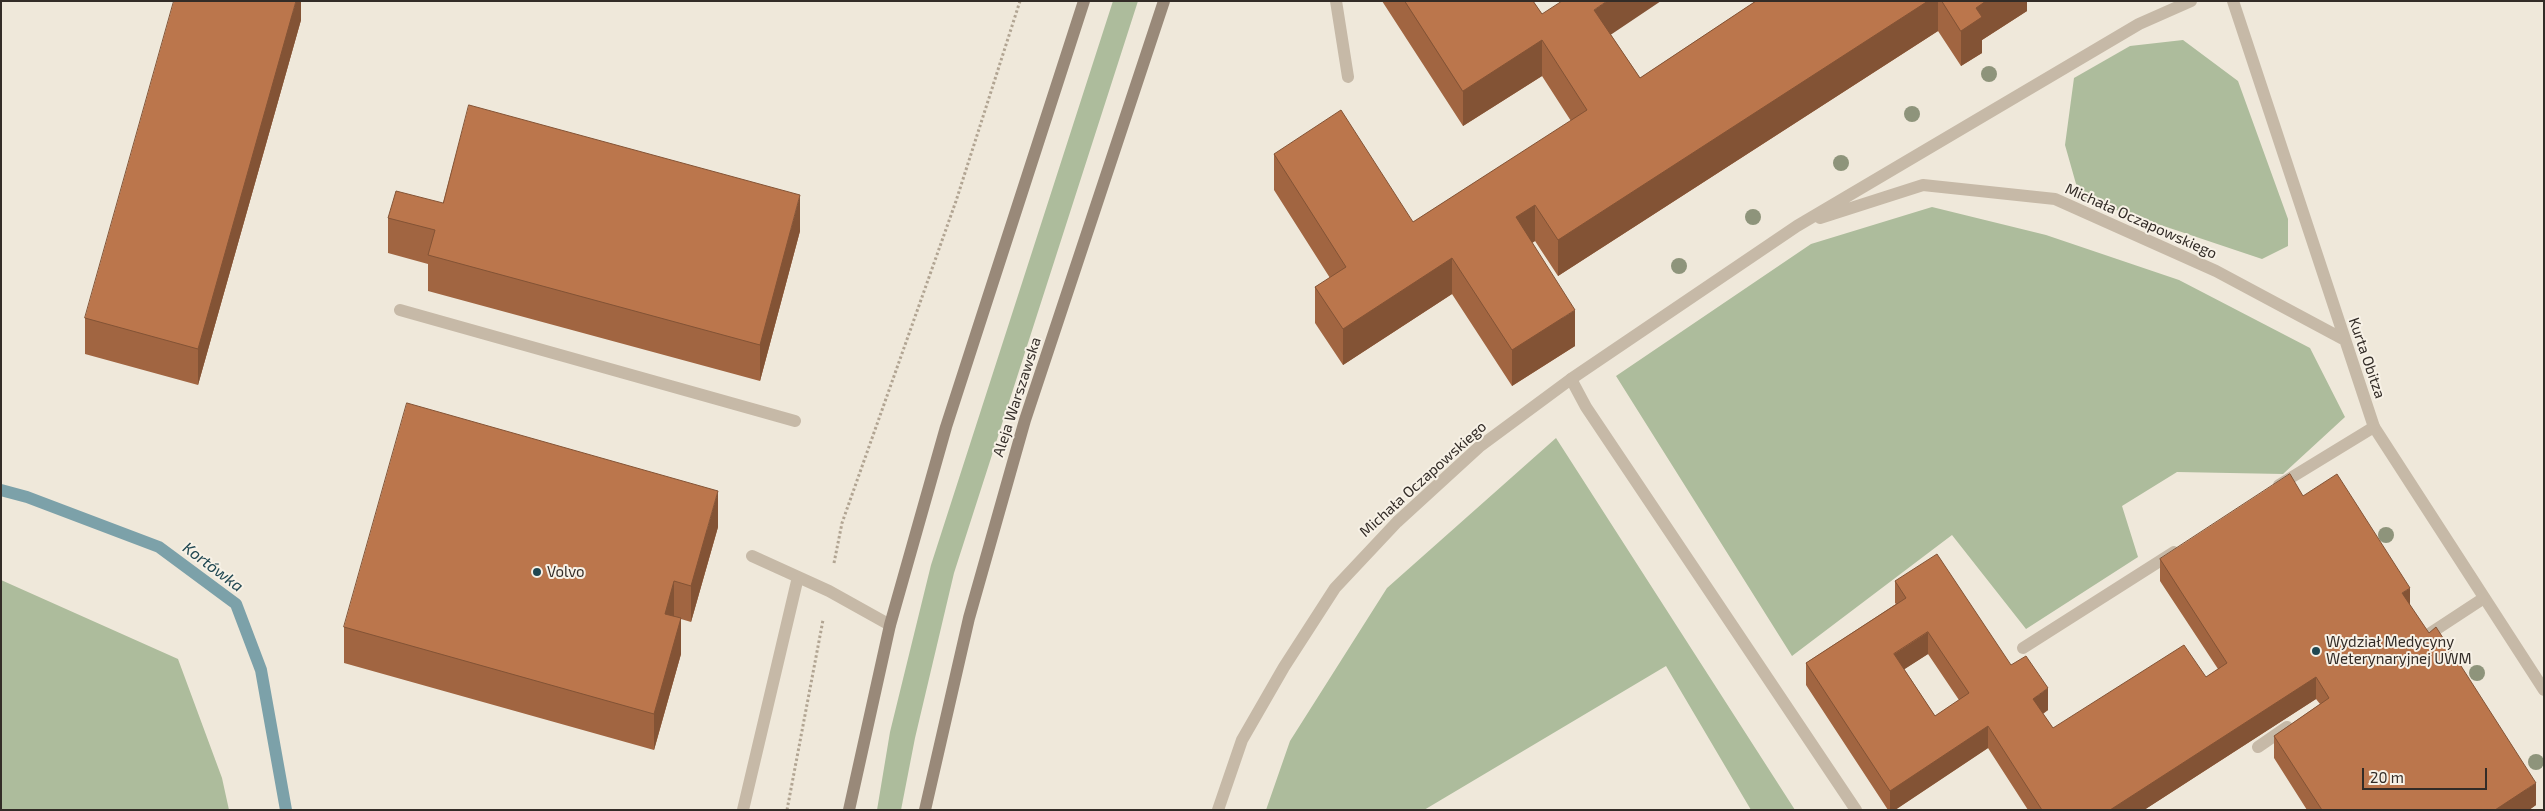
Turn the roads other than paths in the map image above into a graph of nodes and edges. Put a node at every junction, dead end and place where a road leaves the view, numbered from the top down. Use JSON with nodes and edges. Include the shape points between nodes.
{"nodes":[{"id":1,"x":1084,"y":1,"type":"edge"},
{"id":2,"x":1164,"y":1,"type":"edge"},
{"id":3,"x":1336,"y":1,"type":"edge"},
{"id":4,"x":2191,"y":1,"type":"edge"},
{"id":5,"x":2233,"y":1,"type":"edge"},
{"id":6,"x":1348,"y":77,"type":"dead end"},
{"id":7,"x":1797,"y":226,"type":"junction"},
{"id":8,"x":400,"y":310,"type":"dead end"},
{"id":9,"x":2343,"y":339,"type":"junction"},
{"id":10,"x":1571,"y":379,"type":"junction"},
{"id":11,"x":795,"y":421,"type":"dead end"},
{"id":12,"x":2374,"y":428,"type":"junction"},
{"id":13,"x":2274,"y":492,"type":"edge"},
{"id":14,"x":2182,"y":546,"type":"edge"},
{"id":15,"x":752,"y":556,"type":"dead end"},
{"id":16,"x":798,"y":577,"type":"junction"},
{"id":17,"x":2484,"y":598,"type":"junction"},
{"id":18,"x":890,"y":625,"type":"junction"},
{"id":19,"x":2412,"y":645,"type":"edge"},
{"id":20,"x":2023,"y":648,"type":"dead end"},
{"id":21,"x":2544,"y":690,"type":"edge"},
{"id":22,"x":2299,"y":720,"type":"edge"},
{"id":23,"x":2258,"y":747,"type":"dead end"},
{"id":24,"x":743,"y":810,"type":"edge"},
{"id":25,"x":849,"y":810,"type":"edge"},
{"id":26,"x":925,"y":810,"type":"edge"},
{"id":27,"x":1218,"y":810,"type":"edge"},
{"id":28,"x":1856,"y":810,"type":"edge"}],
"edges":[{"from":1,"to":18,"type":"main road","via":[[946,427]]},
{"from":2,"to":26,"type":"main road","name":"Aleja Warszawska","via":[[1025,420],[968,618]]},
{"from":3,"to":6,"type":"street"},
{"from":4,"to":7,"type":"street","name":"Michała Oczapowskiego","via":[[2139,24]]},
{"from":5,"to":9,"type":"street","name":"Kurta Obitza"},
{"from":7,"to":9,"type":"street","name":"Michała Oczapowskiego","via":[[1923,185],[2055,200],[2216,272]]},
{"from":7,"to":10,"type":"street","name":"Michała Oczapowskiego"},
{"from":8,"to":11,"type":"street"},
{"from":9,"to":12,"type":"street","name":"Kurta Obitza"},
{"from":10,"to":27,"type":"street","name":"Michała Oczapowskiego","via":[[1479,447],[1397,522],[1341,580],[1284,667],[1242,740]]},
{"from":10,"to":28,"type":"street","via":[[1591,416]]},
{"from":12,"to":13,"type":"street"},
{"from":12,"to":17,"type":"street","name":"Kurta Obitza"},
{"from":14,"to":20,"type":"street"},
{"from":15,"to":16,"type":"street"},
{"from":16,"to":18,"type":"street"},
{"from":16,"to":24,"type":"street"},
{"from":17,"to":19,"type":"street"},
{"from":17,"to":21,"type":"street","name":"Kurta Obitza"},
{"from":18,"to":25,"type":"main road"},
{"from":22,"to":23,"type":"street"}]}
